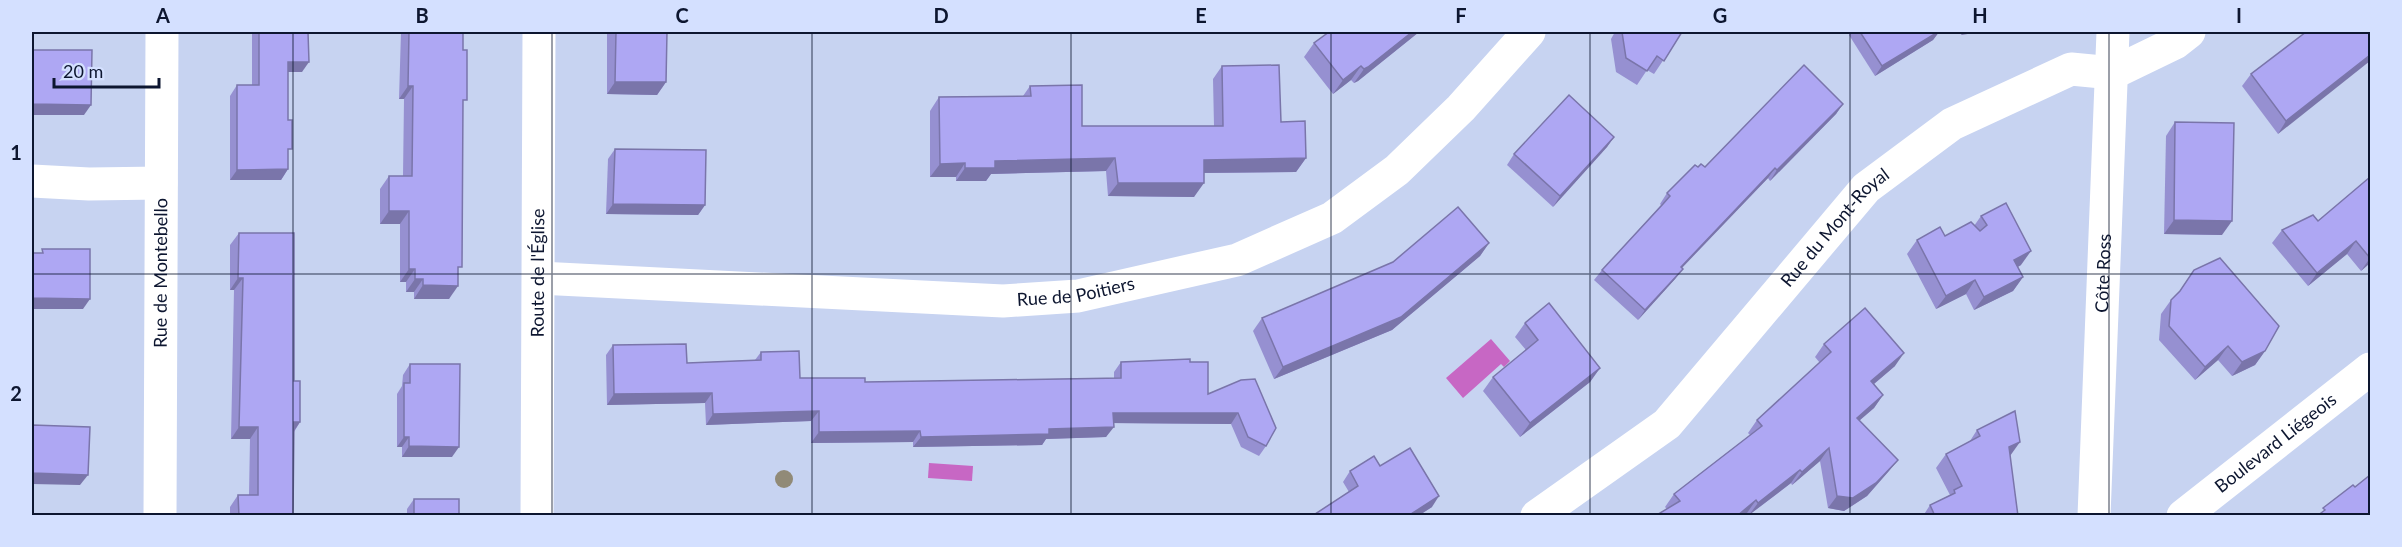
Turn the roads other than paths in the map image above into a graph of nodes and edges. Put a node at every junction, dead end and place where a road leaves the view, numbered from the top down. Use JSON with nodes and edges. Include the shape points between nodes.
{"nodes":[{"id":1,"x":162,"y":32,"type":"edge"},
{"id":2,"x":539,"y":32,"type":"edge"},
{"id":3,"x":1529,"y":32,"type":"edge"},
{"id":4,"x":2113,"y":32,"type":"edge"},
{"id":5,"x":2189,"y":32,"type":"edge"},
{"id":6,"x":2113,"y":73,"type":"junction"},
{"id":7,"x":32,"y":182,"type":"edge"},
{"id":8,"x":161,"y":183,"type":"junction"},
{"id":9,"x":539,"y":278,"type":"junction"},
{"id":10,"x":2370,"y":369,"type":"edge"},
{"id":11,"x":160,"y":516,"type":"edge"},
{"id":12,"x":537,"y":516,"type":"edge"},
{"id":13,"x":1538,"y":516,"type":"edge"},
{"id":14,"x":2094,"y":516,"type":"edge"},
{"id":15,"x":2183,"y":516,"type":"edge"}],
"edges":[{"from":1,"to":8,"type":"street","name":"Rue de Montebello"},
{"from":2,"to":9,"type":"street","name":"Route de l'Église"},
{"from":3,"to":9,"type":"street","name":"Rue de Poitiers","via":[[1461,108],[1397,170],[1332,219],[1237,260],[1078,296],[1003,301]]},
{"from":4,"to":6,"type":"street","name":"Côte Ross"},
{"from":5,"to":6,"type":"street","via":[[2175,43]]},
{"from":6,"to":13,"type":"street","name":"Rue du Mont-Royal","via":[[2071,69],[1952,124],[1866,188],[1667,424]]},
{"from":6,"to":14,"type":"street","name":"Côte Ross"},
{"from":7,"to":8,"type":"street"},
{"from":8,"to":11,"type":"street","name":"Rue de Montebello"},
{"from":9,"to":12,"type":"street","name":"Route de l'Église"},
{"from":10,"to":15,"type":"street","name":"Boulevard Liégeois"}]}
